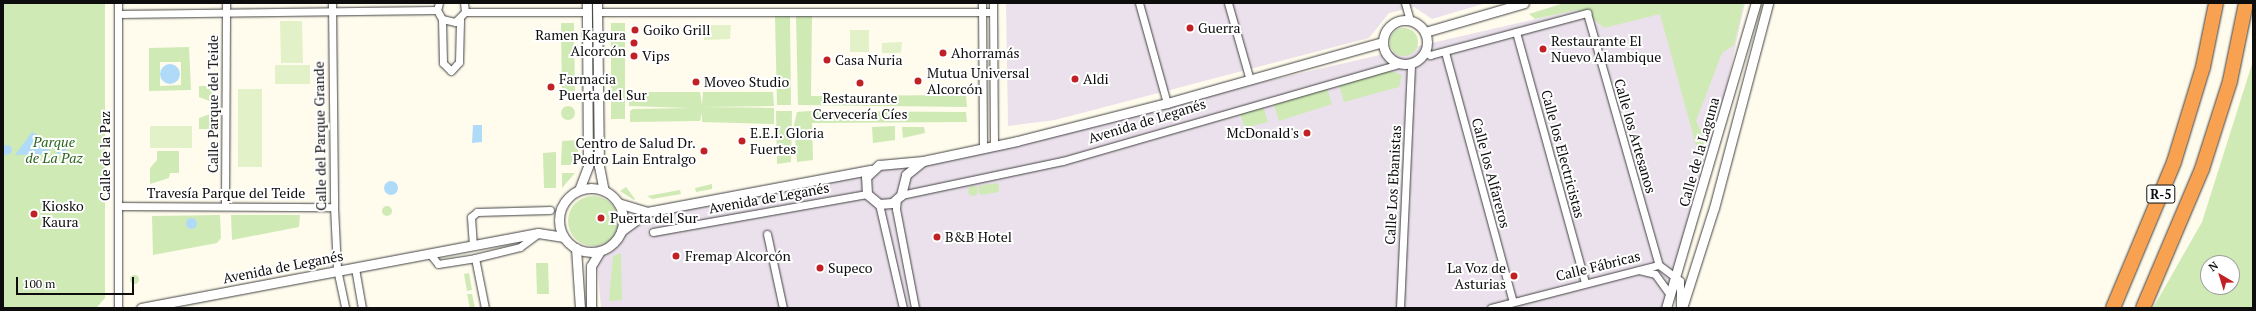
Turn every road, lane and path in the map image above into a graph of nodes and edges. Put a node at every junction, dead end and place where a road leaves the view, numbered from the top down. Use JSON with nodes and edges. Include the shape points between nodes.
{"nodes":[{"id":1,"x":118,"y":3,"type":"edge"},
{"id":2,"x":226,"y":3,"type":"edge"},
{"id":3,"x":332,"y":3,"type":"edge"},
{"id":4,"x":464,"y":3,"type":"edge"},
{"id":5,"x":735,"y":3,"type":"edge"},
{"id":6,"x":982,"y":3,"type":"edge"},
{"id":7,"x":993,"y":3,"type":"edge"},
{"id":8,"x":1139,"y":3,"type":"edge"},
{"id":9,"x":1228,"y":3,"type":"edge"},
{"id":10,"x":1405,"y":3,"type":"edge"},
{"id":11,"x":1524,"y":3,"type":"edge"},
{"id":12,"x":1752,"y":3,"type":"edge"},
{"id":13,"x":1756,"y":3,"type":"edge"},
{"id":14,"x":1768,"y":3,"type":"edge"},
{"id":15,"x":2216,"y":3,"type":"edge"},
{"id":16,"x":2246,"y":3,"type":"edge"},
{"id":17,"x":438,"y":7,"type":"edge"},
{"id":18,"x":587,"y":7,"type":"edge"},
{"id":19,"x":597,"y":7,"type":"edge"},
{"id":20,"x":466,"y":12,"type":"junction"},
{"id":21,"x":735,"y":12,"type":"junction"},
{"id":22,"x":982,"y":12,"type":"junction"},
{"id":23,"x":993,"y":12,"type":"junction"},
{"id":24,"x":332,"y":13,"type":"junction"},
{"id":25,"x":118,"y":14,"type":"junction"},
{"id":26,"x":226,"y":14,"type":"junction"},
{"id":27,"x":442,"y":20,"type":"junction"},
{"id":28,"x":460,"y":20,"type":"junction"},
{"id":29,"x":1410,"y":20,"type":"junction"},
{"id":30,"x":1748,"y":29,"type":"junction"},
{"id":31,"x":1425,"y":32,"type":"junction"},
{"id":32,"x":1516,"y":32,"type":"junction"},
{"id":33,"x":1382,"y":42,"type":"junction"},
{"id":34,"x":1425,"y":52,"type":"junction"},
{"id":35,"x":1445,"y":52,"type":"junction"},
{"id":36,"x":1398,"y":64,"type":"junction"},
{"id":37,"x":1411,"y":64,"type":"junction"},
{"id":38,"x":2200,"y":78,"type":"junction"},
{"id":39,"x":1250,"y":80,"type":"junction"},
{"id":40,"x":1167,"y":104,"type":"junction"},
{"id":41,"x":2171,"y":139,"type":"dead end"},
{"id":42,"x":994,"y":146,"type":"junction"},
{"id":43,"x":983,"y":148,"type":"junction"},
{"id":44,"x":923,"y":161,"type":"junction"},
{"id":45,"x":888,"y":165,"type":"junction"},
{"id":46,"x":870,"y":170,"type":"junction"},
{"id":47,"x":844,"y":175,"type":"junction"},
{"id":48,"x":864,"y":185,"type":"junction"},
{"id":49,"x":904,"y":185,"type":"junction"},
{"id":50,"x":579,"y":190,"type":"junction"},
{"id":51,"x":604,"y":191,"type":"junction"},
{"id":52,"x":867,"y":194,"type":"junction"},
{"id":53,"x":899,"y":197,"type":"junction"},
{"id":54,"x":618,"y":203,"type":"junction"},
{"id":55,"x":879,"y":204,"type":"junction"},
{"id":56,"x":118,"y":206,"type":"junction"},
{"id":57,"x":225,"y":206,"type":"junction"},
{"id":58,"x":334,"y":207,"type":"junction"},
{"id":59,"x":550,"y":210,"type":"dead end"},
{"id":60,"x":647,"y":212,"type":"junction"},
{"id":61,"x":559,"y":220,"type":"junction"},
{"id":62,"x":622,"y":231,"type":"junction"},
{"id":63,"x":542,"y":232,"type":"junction"},
{"id":64,"x":653,"y":232,"type":"dead end"},
{"id":65,"x":767,"y":234,"type":"dead end"},
{"id":66,"x":564,"y":237,"type":"junction"},
{"id":67,"x":474,"y":246,"type":"junction"},
{"id":68,"x":576,"y":248,"type":"junction"},
{"id":69,"x":600,"y":250,"type":"junction"},
{"id":70,"x":431,"y":255,"type":"junction"},
{"id":71,"x":475,"y":258,"type":"junction"},
{"id":72,"x":1659,"y":266,"type":"junction"},
{"id":73,"x":355,"y":268,"type":"junction"},
{"id":74,"x":338,"y":269,"type":"junction"},
{"id":75,"x":1635,"y":269,"type":"junction"},
{"id":76,"x":1674,"y":273,"type":"junction"},
{"id":77,"x":1585,"y":283,"type":"junction"},
{"id":78,"x":1669,"y":293,"type":"junction"},
{"id":79,"x":1513,"y":302,"type":"junction"},
{"id":80,"x":118,"y":308,"type":"edge"},
{"id":81,"x":141,"y":308,"type":"edge"},
{"id":82,"x":346,"y":308,"type":"edge"},
{"id":83,"x":362,"y":308,"type":"edge"},
{"id":84,"x":485,"y":308,"type":"edge"},
{"id":85,"x":580,"y":308,"type":"edge"},
{"id":86,"x":591,"y":308,"type":"edge"},
{"id":87,"x":783,"y":308,"type":"edge"},
{"id":88,"x":903,"y":308,"type":"edge"},
{"id":89,"x":915,"y":308,"type":"edge"},
{"id":90,"x":1400,"y":308,"type":"edge"},
{"id":91,"x":1491,"y":308,"type":"edge"},
{"id":92,"x":1666,"y":308,"type":"edge"},
{"id":93,"x":1681,"y":308,"type":"edge"},
{"id":94,"x":2113,"y":308,"type":"edge"},
{"id":95,"x":2143,"y":308,"type":"edge"}],
"edges":[{"from":1,"to":25,"type":"street","name":"Calle de la Paz"},
{"from":2,"to":26,"type":"street","name":"Calle Parque del Teide"},
{"from":3,"to":24,"type":"street","name":"Calle del Parque Grande"},
{"from":4,"to":20,"type":"street"},
{"from":5,"to":21,"type":"street"},
{"from":6,"to":22,"type":"street"},
{"from":7,"to":23,"type":"street"},
{"from":8,"to":40,"type":"street"},
{"from":9,"to":39,"type":"street"},
{"from":10,"to":29,"type":"street"},
{"from":11,"to":31,"type":"street"},
{"from":12,"to":30,"type":"street"},
{"from":13,"to":30,"type":"street","name":"Calle de la Laguna"},
{"from":14,"to":93,"type":"street","name":"Calle de la Laguna","via":[[1714,208]]},
{"from":15,"to":38,"type":"highway","number":"R-5"},
{"from":16,"to":95,"type":"highway","number":"R-5","via":[[2230,80],[2202,169]]},
{"from":17,"to":24,"type":"street"},
{"from":17,"to":27,"type":"street"},
{"from":18,"to":20,"type":"street"},
{"from":18,"to":50,"type":"street","via":[[588,166]]},
{"from":19,"to":21,"type":"street"},
{"from":19,"to":51,"type":"street","via":[[598,166]]},
{"from":20,"to":28,"type":"street"},
{"from":21,"to":22,"type":"street"},
{"from":22,"to":23,"type":"street"},
{"from":22,"to":43,"type":"street"},
{"from":23,"to":42,"type":"street"},
{"from":24,"to":26,"type":"street"},
{"from":24,"to":58,"type":"street","name":"Calle del Parque Grande"},
{"from":25,"to":26,"type":"street"},
{"from":25,"to":56,"type":"street","name":"Calle de la Paz"},
{"from":26,"to":57,"type":"street","name":"Calle Parque del Teide"},
{"from":27,"to":28,"type":"street"},
{"from":27,"to":28,"type":"street","via":[[443,63],[451,71],[459,62]]},
{"from":29,"to":31,"type":"street"},
{"from":29,"to":33,"type":"street","via":[[1388,27]]},
{"from":30,"to":76,"type":"street","name":"Calle de la Laguna","via":[[1700,202]]},
{"from":31,"to":34,"type":"street"},
{"from":32,"to":35,"type":"street"},
{"from":32,"to":72,"type":"street","name":"Calle los Artesanos","via":[[1587,13]]},
{"from":32,"to":77,"type":"street","name":"Calle los Electricistas"},
{"from":33,"to":36,"type":"street","via":[[1388,57]]},
{"from":33,"to":39,"type":"street","name":"Avenida de Leganés"},
{"from":34,"to":35,"type":"street","via":[[1430,55]]},
{"from":34,"to":37,"type":"street"},
{"from":35,"to":79,"type":"street","name":"Calle los Alfareros"},
{"from":36,"to":37,"type":"street"},
{"from":36,"to":53,"type":"street","name":"Avenida de Leganés","via":[[1063,161]]},
{"from":37,"to":90,"type":"street","name":"Calle Los Ebanistas"},
{"from":38,"to":41,"type":"highway","via":[[2180,111]]},
{"from":38,"to":94,"type":"highway","number":"R-5","via":[[2174,162]]},
{"from":39,"to":40,"type":"street","name":"Avenida de Leganés"},
{"from":40,"to":42,"type":"street","name":"Avenida de Leganés"},
{"from":42,"to":43,"type":"street","name":"Avenida de Leganés"},
{"from":43,"to":44,"type":"street","name":"Avenida de Leganés"},
{"from":44,"to":45,"type":"street","name":"Avenida de Leganés"},
{"from":44,"to":49,"type":"street","name":"Avenida de Leganés","via":[[909,172]]},
{"from":45,"to":46,"type":"street"},
{"from":45,"to":49,"type":"street","via":[[902,176]]},
{"from":46,"to":47,"type":"street","name":"Avenida de Leganés"},
{"from":46,"to":48,"type":"street"},
{"from":47,"to":48,"type":"street","name":"Avenida de Leganés"},
{"from":47,"to":60,"type":"street","name":"Avenida de Leganés"},
{"from":48,"to":52,"type":"street"},
{"from":49,"to":53,"type":"street"},
{"from":50,"to":51,"type":"street"},
{"from":50,"to":61,"type":"street","via":[[565,202]]},
{"from":51,"to":54,"type":"street"},
{"from":52,"to":55,"type":"street"},
{"from":52,"to":64,"type":"street","name":"Avenida de Leganés"},
{"from":53,"to":55,"type":"street"},
{"from":53,"to":89,"type":"street","via":[[896,209]]},
{"from":54,"to":60,"type":"street","name":"Avenida de Leganés"},
{"from":54,"to":62,"type":"street","via":[[622,212]]},
{"from":55,"to":88,"type":"street"},
{"from":56,"to":57,"type":"street","name":"Travesía Parque del Teide"},
{"from":56,"to":80,"type":"street","name":"Calle de la Paz"},
{"from":57,"to":58,"type":"street","name":"Travesía Parque del Teide"},
{"from":58,"to":74,"type":"street","name":"Calle del Parque Grande"},
{"from":59,"to":67,"type":"street","via":[[477,212],[471,218]]},
{"from":60,"to":62,"type":"street","name":"Avenida de Leganés"},
{"from":61,"to":63,"type":"street"},
{"from":61,"to":66,"type":"street"},
{"from":62,"to":69,"type":"street","via":[[616,240]]},
{"from":63,"to":66,"type":"street","name":"Avenida de Leganés"},
{"from":63,"to":67,"type":"street","name":"Avenida de Leganés"},
{"from":63,"to":71,"type":"street","via":[[520,247]]},
{"from":65,"to":87,"type":"street"},
{"from":66,"to":68,"type":"street"},
{"from":67,"to":70,"type":"street","name":"Avenida de Leganés"},
{"from":68,"to":69,"type":"street"},
{"from":68,"to":85,"type":"street"},
{"from":69,"to":86,"type":"street","via":[[591,266]]},
{"from":70,"to":71,"type":"street","via":[[438,264]]},
{"from":70,"to":73,"type":"street","name":"Avenida de Leganés"},
{"from":71,"to":84,"type":"street"},
{"from":72,"to":75,"type":"street","name":"Calle Fábricas"},
{"from":72,"to":76,"type":"street","name":"Calle Fábricas"},
{"from":73,"to":74,"type":"street","name":"Avenida de Leganés"},
{"from":73,"to":83,"type":"street"},
{"from":74,"to":81,"type":"street","name":"Avenida de Leganés"},
{"from":74,"to":82,"type":"street","name":"Calle del Parque Grande"},
{"from":75,"to":77,"type":"street","name":"Calle Fábricas"},
{"from":75,"to":78,"type":"street","via":[[1656,274]]},
{"from":76,"to":78,"type":"street","name":"Calle de la Laguna"},
{"from":76,"to":93,"type":"street","via":[[1682,288]]},
{"from":77,"to":79,"type":"street","name":"Calle Fábricas"},
{"from":78,"to":92,"type":"street","name":"Calle de la Laguna"},
{"from":79,"to":91,"type":"street","name":"Calle Fábricas"}]}
